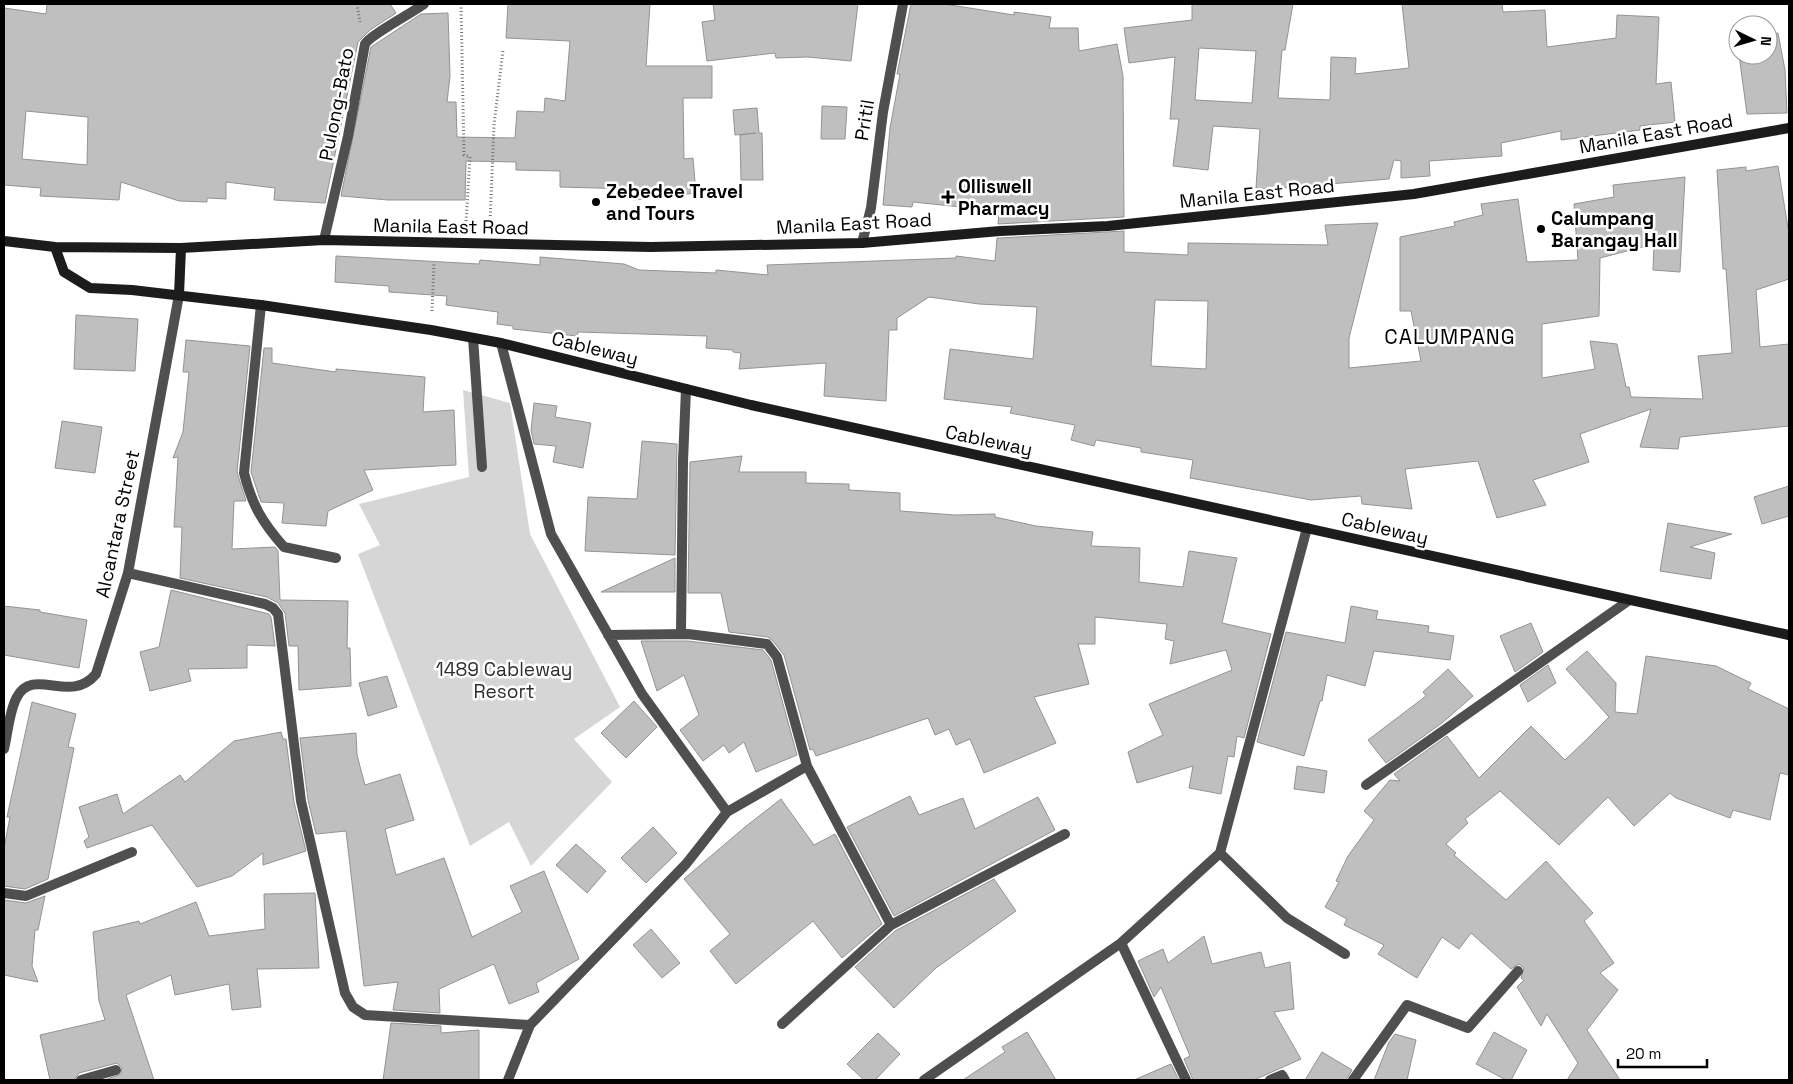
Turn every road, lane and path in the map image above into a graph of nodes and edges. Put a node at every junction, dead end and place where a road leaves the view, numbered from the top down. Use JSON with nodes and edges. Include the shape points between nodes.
{"nodes":[{"id":1,"x":424,"y":4,"type":"edge"},
{"id":2,"x":461,"y":4,"type":"edge"},
{"id":3,"x":903,"y":4,"type":"edge"},
{"id":4,"x":503,"y":50,"type":"dead end"},
{"id":5,"x":1789,"y":128,"type":"edge"},
{"id":6,"x":324,"y":240,"type":"junction"},
{"id":7,"x":4,"y":241,"type":"edge"},
{"id":8,"x":862,"y":242,"type":"junction"},
{"id":9,"x":465,"y":243,"type":"junction"},
{"id":10,"x":488,"y":243,"type":"junction"},
{"id":11,"x":435,"y":244,"type":"junction"},
{"id":12,"x":55,"y":247,"type":"junction"},
{"id":13,"x":181,"y":248,"type":"junction"},
{"id":14,"x":179,"y":295,"type":"junction"},
{"id":15,"x":261,"y":305,"type":"junction"},
{"id":16,"x":431,"y":330,"type":"junction"},
{"id":17,"x":473,"y":338,"type":"junction"},
{"id":18,"x":501,"y":343,"type":"junction"},
{"id":19,"x":686,"y":389,"type":"junction"},
{"id":20,"x":482,"y":468,"type":"dead end"},
{"id":21,"x":1307,"y":528,"type":"junction"},
{"id":22,"x":336,"y":558,"type":"dead end"},
{"id":23,"x":128,"y":573,"type":"junction"},
{"id":24,"x":1628,"y":601,"type":"junction"},
{"id":25,"x":681,"y":634,"type":"junction"},
{"id":26,"x":608,"y":635,"type":"junction"},
{"id":27,"x":1789,"y":635,"type":"edge"},
{"id":28,"x":4,"y":750,"type":"edge"},
{"id":29,"x":806,"y":766,"type":"junction"},
{"id":30,"x":1366,"y":785,"type":"dead end"},
{"id":31,"x":727,"y":812,"type":"junction"},
{"id":32,"x":1065,"y":834,"type":"dead end"},
{"id":33,"x":132,"y":852,"type":"dead end"},
{"id":34,"x":1220,"y":853,"type":"junction"},
{"id":35,"x":4,"y":893,"type":"edge"},
{"id":36,"x":891,"y":925,"type":"junction"},
{"id":37,"x":1121,"y":943,"type":"junction"},
{"id":38,"x":1345,"y":954,"type":"dead end"},
{"id":39,"x":1518,"y":971,"type":"dead end"},
{"id":40,"x":782,"y":1024,"type":"dead end"},
{"id":41,"x":530,"y":1025,"type":"junction"},
{"id":42,"x":116,"y":1070,"type":"dead end"},
{"id":43,"x":81,"y":1080,"type":"edge"},
{"id":44,"x":508,"y":1080,"type":"edge"},
{"id":45,"x":924,"y":1080,"type":"edge"},
{"id":46,"x":1186,"y":1080,"type":"edge"},
{"id":47,"x":1270,"y":1080,"type":"edge"},
{"id":48,"x":1284,"y":1080,"type":"edge"},
{"id":49,"x":1353,"y":1080,"type":"edge"}],
"edges":[{"from":1,"to":6,"type":"street","name":"Pulong-Bato","via":[[369,38],[365,44]]},
{"from":2,"to":9,"type":"path","via":[[464,156],[470,156]]},
{"from":3,"to":8,"type":"street","name":"Pritil","via":[[883,112],[871,208]]},
{"from":4,"to":10,"type":"path","via":[[494,125]]},
{"from":5,"to":8,"type":"main road","name":"Manila East Road","via":[[1414,194],[1118,225]]},
{"from":6,"to":11,"type":"main road","name":"Manila East Road"},
{"from":6,"to":13,"type":"main road","name":"Manila East Road"},
{"from":7,"to":12,"type":"main road","name":"Manila East Road"},
{"from":8,"to":10,"type":"main road","name":"Manila East Road","via":[[660,247]]},
{"from":9,"to":10,"type":"main road","name":"Manila East Road"},
{"from":9,"to":11,"type":"main road","name":"Manila East Road"},
{"from":11,"to":16,"type":"path"},
{"from":12,"to":13,"type":"main road","name":"Manila East Road"},
{"from":12,"to":14,"type":"main road","name":"Cableway","via":[[64,272],[90,288]]},
{"from":13,"to":14,"type":"main road"},
{"from":14,"to":15,"type":"main road","name":"Cableway"},
{"from":14,"to":23,"type":"street","name":"Alcantara Street"},
{"from":15,"to":16,"type":"main road","name":"Cableway"},
{"from":15,"to":22,"type":"street","via":[[244,473],[249,493],[255,508],[284,547]]},
{"from":16,"to":17,"type":"main road","name":"Cableway"},
{"from":17,"to":18,"type":"main road","name":"Cableway"},
{"from":17,"to":20,"type":"street"},
{"from":18,"to":19,"type":"main road","name":"Cableway"},
{"from":18,"to":26,"type":"street","via":[[551,534]]},
{"from":19,"to":21,"type":"main road","name":"Cableway"},
{"from":19,"to":25,"type":"street"},
{"from":21,"to":24,"type":"main road","name":"Cableway"},
{"from":21,"to":34,"type":"street"},
{"from":23,"to":28,"type":"street","name":"Alcantara Street","via":[[96,674],[88,684],[75,688],[32,684],[23,688],[16,698]]},
{"from":23,"to":41,"type":"street","via":[[265,604],[278,614],[301,802],[345,993],[353,1007],[365,1015]]},
{"from":24,"to":27,"type":"main road","name":"Cableway"},
{"from":24,"to":30,"type":"street"},
{"from":25,"to":26,"type":"street"},
{"from":25,"to":29,"type":"street","via":[[767,644],[777,657]]},
{"from":26,"to":31,"type":"street","via":[[642,694]]},
{"from":29,"to":31,"type":"street"},
{"from":29,"to":36,"type":"street"},
{"from":31,"to":41,"type":"street","via":[[686,864]]},
{"from":32,"to":36,"type":"street"},
{"from":33,"to":35,"type":"street","via":[[26,896]]},
{"from":34,"to":37,"type":"street"},
{"from":34,"to":38,"type":"street","via":[[1287,918]]},
{"from":36,"to":40,"type":"street"},
{"from":37,"to":45,"type":"street"},
{"from":37,"to":46,"type":"street"},
{"from":39,"to":49,"type":"street","via":[[1468,1028],[1407,1005]]},
{"from":41,"to":44,"type":"street"},
{"from":42,"to":43,"type":"street"},
{"from":47,"to":48,"type":"street","via":[[1282,1075]]}]}
